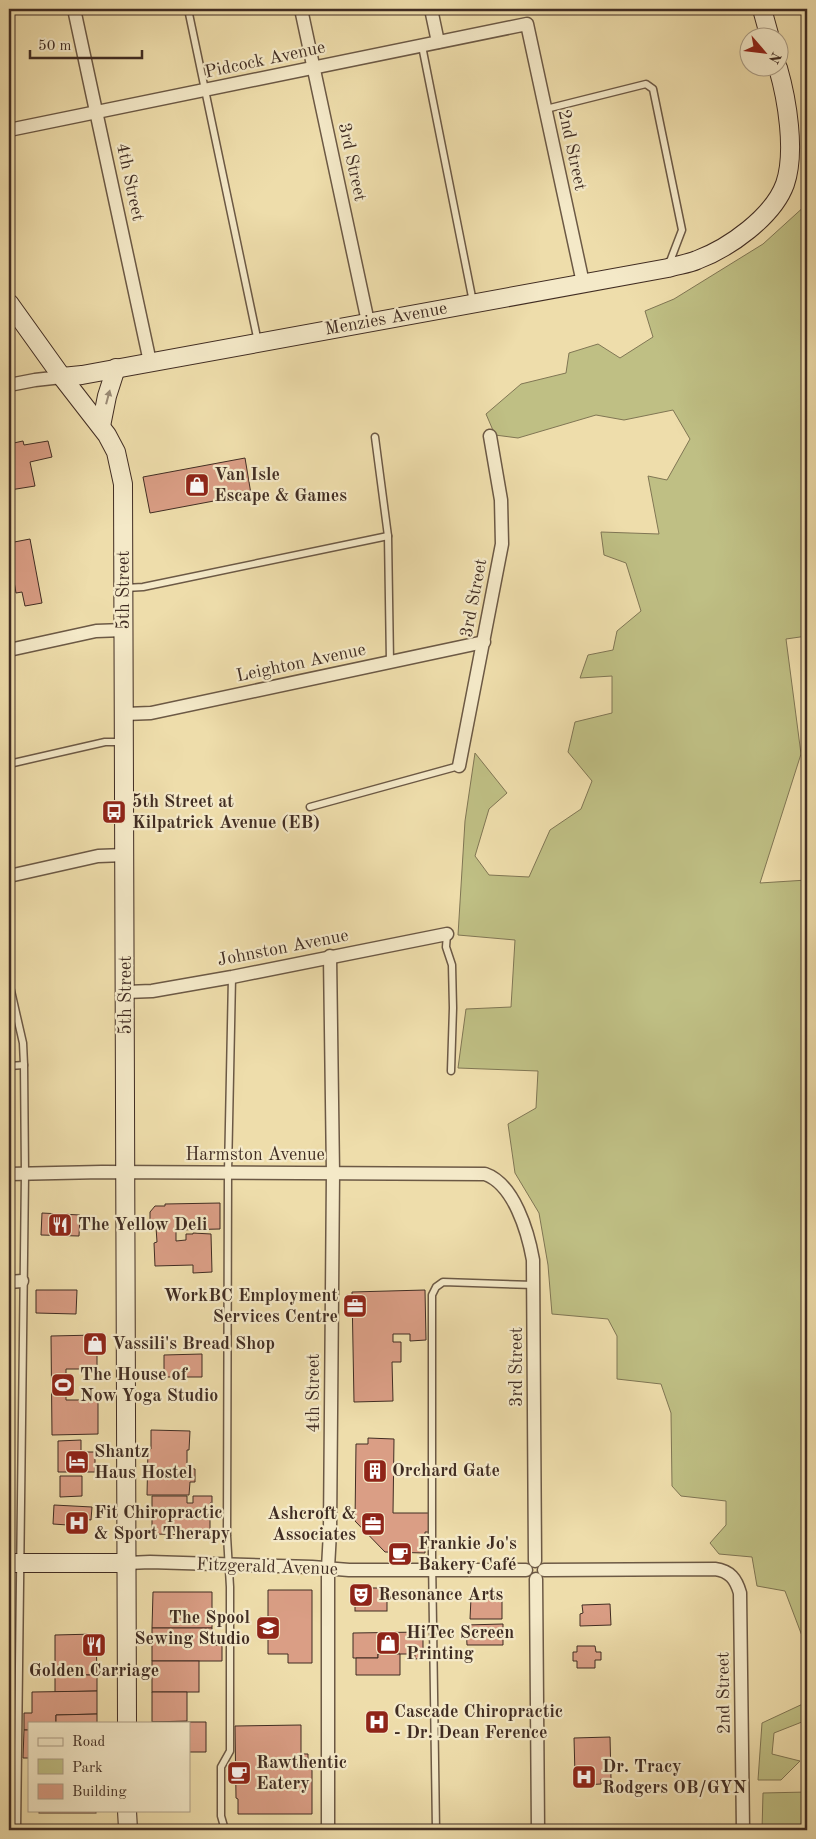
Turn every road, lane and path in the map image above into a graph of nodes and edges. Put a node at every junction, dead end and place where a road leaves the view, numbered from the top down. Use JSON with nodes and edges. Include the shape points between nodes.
{"nodes":[{"id":1,"x":74,"y":9,"type":"edge"},
{"id":2,"x":188,"y":9,"type":"edge"},
{"id":3,"x":302,"y":9,"type":"edge"},
{"id":4,"x":431,"y":9,"type":"edge"},
{"id":5,"x":762,"y":9,"type":"edge"},
{"id":6,"x":527,"y":24,"type":"joint"},
{"id":7,"x":767,"y":28,"type":"edge"},
{"id":8,"x":438,"y":42,"type":"junction"},
{"id":9,"x":422,"y":46,"type":"junction"},
{"id":10,"x":314,"y":68,"type":"junction"},
{"id":11,"x":780,"y":78,"type":"edge"},
{"id":12,"x":205,"y":91,"type":"junction"},
{"id":13,"x":546,"y":109,"type":"junction"},
{"id":14,"x":97,"y":112,"type":"junction"},
{"id":15,"x":9,"y":130,"type":"edge"},
{"id":16,"x":668,"y":268,"type":"junction"},
{"id":17,"x":583,"y":283,"type":"junction"},
{"id":18,"x":9,"y":303,"type":"edge"},
{"id":19,"x":473,"y":303,"type":"junction"},
{"id":20,"x":368,"y":322,"type":"junction"},
{"id":21,"x":258,"y":342,"type":"junction"},
{"id":22,"x":150,"y":362,"type":"junction"},
{"id":23,"x":116,"y":368,"type":"junction"},
{"id":24,"x":62,"y":377,"type":"junction"},
{"id":25,"x":9,"y":385,"type":"edge"},
{"id":26,"x":101,"y":426,"type":"junction"},
{"id":27,"x":490,"y":436,"type":"dead end"},
{"id":28,"x":375,"y":437,"type":"dead end"},
{"id":29,"x":388,"y":536,"type":"junction"},
{"id":30,"x":124,"y":588,"type":"junction"},
{"id":31,"x":124,"y":630,"type":"junction"},
{"id":32,"x":484,"y":642,"type":"junction"},
{"id":33,"x":9,"y":650,"type":"edge"},
{"id":34,"x":390,"y":662,"type":"junction"},
{"id":35,"x":125,"y":714,"type":"junction"},
{"id":36,"x":125,"y":742,"type":"junction"},
{"id":37,"x":9,"y":764,"type":"edge"},
{"id":38,"x":460,"y":766,"type":"joint"},
{"id":39,"x":310,"y":807,"type":"dead end"},
{"id":40,"x":125,"y":855,"type":"junction"},
{"id":41,"x":9,"y":876,"type":"edge"},
{"id":42,"x":447,"y":934,"type":"joint"},
{"id":43,"x":330,"y":956,"type":"junction"},
{"id":44,"x":232,"y":977,"type":"junction"},
{"id":45,"x":9,"y":982,"type":"edge"},
{"id":46,"x":126,"y":992,"type":"junction"},
{"id":47,"x":9,"y":1066,"type":"edge"},
{"id":48,"x":24,"y":1066,"type":"junction"},
{"id":49,"x":451,"y":1071,"type":"dead end"},
{"id":50,"x":126,"y":1173,"type":"junction"},
{"id":51,"x":228,"y":1173,"type":"junction"},
{"id":52,"x":333,"y":1173,"type":"junction"},
{"id":53,"x":9,"y":1174,"type":"edge"},
{"id":54,"x":25,"y":1174,"type":"junction"},
{"id":55,"x":500,"y":1181,"type":"joint"},
{"id":56,"x":22,"y":1281,"type":"junction"},
{"id":57,"x":9,"y":1282,"type":"edge"},
{"id":58,"x":534,"y":1285,"type":"junction"},
{"id":59,"x":14,"y":1563,"type":"edge"},
{"id":60,"x":127,"y":1563,"type":"junction"},
{"id":61,"x":228,"y":1564,"type":"junction"},
{"id":62,"x":328,"y":1568,"type":"junction"},
{"id":63,"x":432,"y":1570,"type":"junction"},
{"id":64,"x":538,"y":1570,"type":"junction"},
{"id":65,"x":127,"y":1722,"type":"edge"},
{"id":66,"x":127,"y":1812,"type":"edge"},
{"id":67,"x":17,"y":1830,"type":"edge"},
{"id":68,"x":128,"y":1830,"type":"edge"},
{"id":69,"x":225,"y":1830,"type":"edge"},
{"id":70,"x":328,"y":1830,"type":"edge"},
{"id":71,"x":436,"y":1830,"type":"edge"},
{"id":72,"x":538,"y":1830,"type":"edge"},
{"id":73,"x":743,"y":1830,"type":"edge"}],
"edges":[{"from":1,"to":14,"type":"street","name":"4th Street"},
{"from":2,"to":12,"type":"lane"},
{"from":3,"to":10,"type":"street","name":"3rd Street"},
{"from":4,"to":8,"type":"street"},
{"from":5,"to":7,"type":"street"},
{"from":6,"to":8,"type":"street","name":"Pidcock Avenue"},
{"from":6,"to":13,"type":"street","name":"2nd Street"},
{"from":8,"to":9,"type":"street","name":"Pidcock Avenue"},
{"from":9,"to":10,"type":"street","name":"Pidcock Avenue"},
{"from":9,"to":19,"type":"lane"},
{"from":10,"to":12,"type":"street","name":"Pidcock Avenue"},
{"from":10,"to":20,"type":"street","name":"3rd Street"},
{"from":11,"to":16,"type":"street","name":"Menzies Avenue","via":[[789,124],[788,160],[786,182],[774,204],[738,238],[698,260]]},
{"from":12,"to":14,"type":"street","name":"Pidcock Avenue"},
{"from":12,"to":21,"type":"lane"},
{"from":13,"to":16,"type":"lane","via":[[646,84],[654,89],[682,230]]},
{"from":13,"to":17,"type":"street","name":"2nd Street"},
{"from":14,"to":15,"type":"street","name":"Pidcock Avenue"},
{"from":14,"to":22,"type":"street","name":"4th Street"},
{"from":16,"to":17,"type":"street","name":"Menzies Avenue"},
{"from":17,"to":19,"type":"street","name":"Menzies Avenue"},
{"from":18,"to":24,"type":"street","name":"5th Street"},
{"from":19,"to":20,"type":"street","name":"Menzies Avenue"},
{"from":20,"to":21,"type":"street","name":"Menzies Avenue"},
{"from":21,"to":22,"type":"street","name":"Menzies Avenue"},
{"from":22,"to":23,"type":"street","name":"Menzies Avenue"},
{"from":23,"to":24,"type":"street","name":"Menzies Avenue"},
{"from":26,"to":23,"type":"street","one_way":true},
{"from":24,"to":25,"type":"street","name":"Menzies Avenue"},
{"from":24,"to":26,"type":"street","name":"5th Street"},
{"from":26,"to":30,"type":"street","name":"5th Street","via":[[116,452],[123,484]]},
{"from":27,"to":32,"type":"street","name":"3rd Street","via":[[501,500],[502,544]]},
{"from":28,"to":29,"type":"lane"},
{"from":29,"to":30,"type":"lane"},
{"from":29,"to":34,"type":"lane"},
{"from":30,"to":31,"type":"street","name":"5th Street"},
{"from":31,"to":33,"type":"street","via":[[96,631]]},
{"from":31,"to":35,"type":"street","name":"5th Street"},
{"from":32,"to":34,"type":"street","name":"Leighton Avenue"},
{"from":32,"to":38,"type":"street","name":"3rd Street"},
{"from":34,"to":35,"type":"street","name":"Leighton Avenue","via":[[151,713]]},
{"from":35,"to":36,"type":"street","name":"5th Street"},
{"from":36,"to":37,"type":"lane","via":[[105,742]]},
{"from":36,"to":40,"type":"street","name":"5th Street"},
{"from":38,"to":39,"type":"lane"},
{"from":40,"to":41,"type":"street","via":[[98,856]]},
{"from":40,"to":46,"type":"street","name":"5th Street"},
{"from":42,"to":43,"type":"street","name":"Johnston Avenue"},
{"from":42,"to":49,"type":"lane","via":[[446,947],[452,965]]},
{"from":43,"to":44,"type":"street","name":"Johnston Avenue"},
{"from":43,"to":52,"type":"street","name":"4th Street"},
{"from":44,"to":46,"type":"street","name":"Johnston Avenue","via":[[152,991]]},
{"from":44,"to":51,"type":"lane"},
{"from":45,"to":48,"type":"lane","via":[[23,1043]]},
{"from":46,"to":50,"type":"street","name":"5th Street"},
{"from":47,"to":48,"type":"lane"},
{"from":48,"to":54,"type":"lane"},
{"from":50,"to":51,"type":"street","name":"Harmston Avenue"},
{"from":50,"to":54,"type":"street","name":"Harmston Avenue"},
{"from":50,"to":60,"type":"street","name":"5th Street"},
{"from":51,"to":52,"type":"street","name":"Harmston Avenue"},
{"from":51,"to":61,"type":"lane"},
{"from":52,"to":55,"type":"street","name":"Harmston Avenue","via":[[485,1174]]},
{"from":52,"to":62,"type":"street","name":"4th Street"},
{"from":53,"to":54,"type":"street","name":"Harmston Avenue"},
{"from":54,"to":56,"type":"lane"},
{"from":55,"to":58,"type":"street","name":"3rd Street","via":[[520,1214],[526,1232],[533,1260]]},
{"from":56,"to":57,"type":"street"},
{"from":56,"to":59,"type":"lane"},
{"from":58,"to":63,"type":"lane","via":[[443,1282],[432,1295]]},
{"from":58,"to":64,"type":"street","name":"3rd Street"},
{"from":59,"to":60,"type":"street","name":"Fitzgerald Avenue"},
{"from":59,"to":67,"type":"lane"},
{"from":60,"to":61,"type":"street","name":"Fitzgerald Avenue"},
{"from":60,"to":65,"type":"street","name":"5th Street"},
{"from":61,"to":62,"type":"street","name":"Fitzgerald Avenue"},
{"from":61,"to":69,"type":"lane","via":[[230,1751],[221,1767],[221,1816]]},
{"from":62,"to":63,"type":"street","name":"Fitzgerald Avenue"},
{"from":62,"to":70,"type":"street","name":"4th Street"},
{"from":63,"to":64,"type":"street","name":"Fitzgerald Avenue","via":[[526,1570],[530,1578]]},
{"from":63,"to":71,"type":"lane"},
{"from":64,"to":72,"type":"street","name":"3rd Street"},
{"from":64,"to":73,"type":"street","name":"2nd Street","via":[[715,1569],[731,1575],[740,1593]]},
{"from":66,"to":68,"type":"street"}]}
